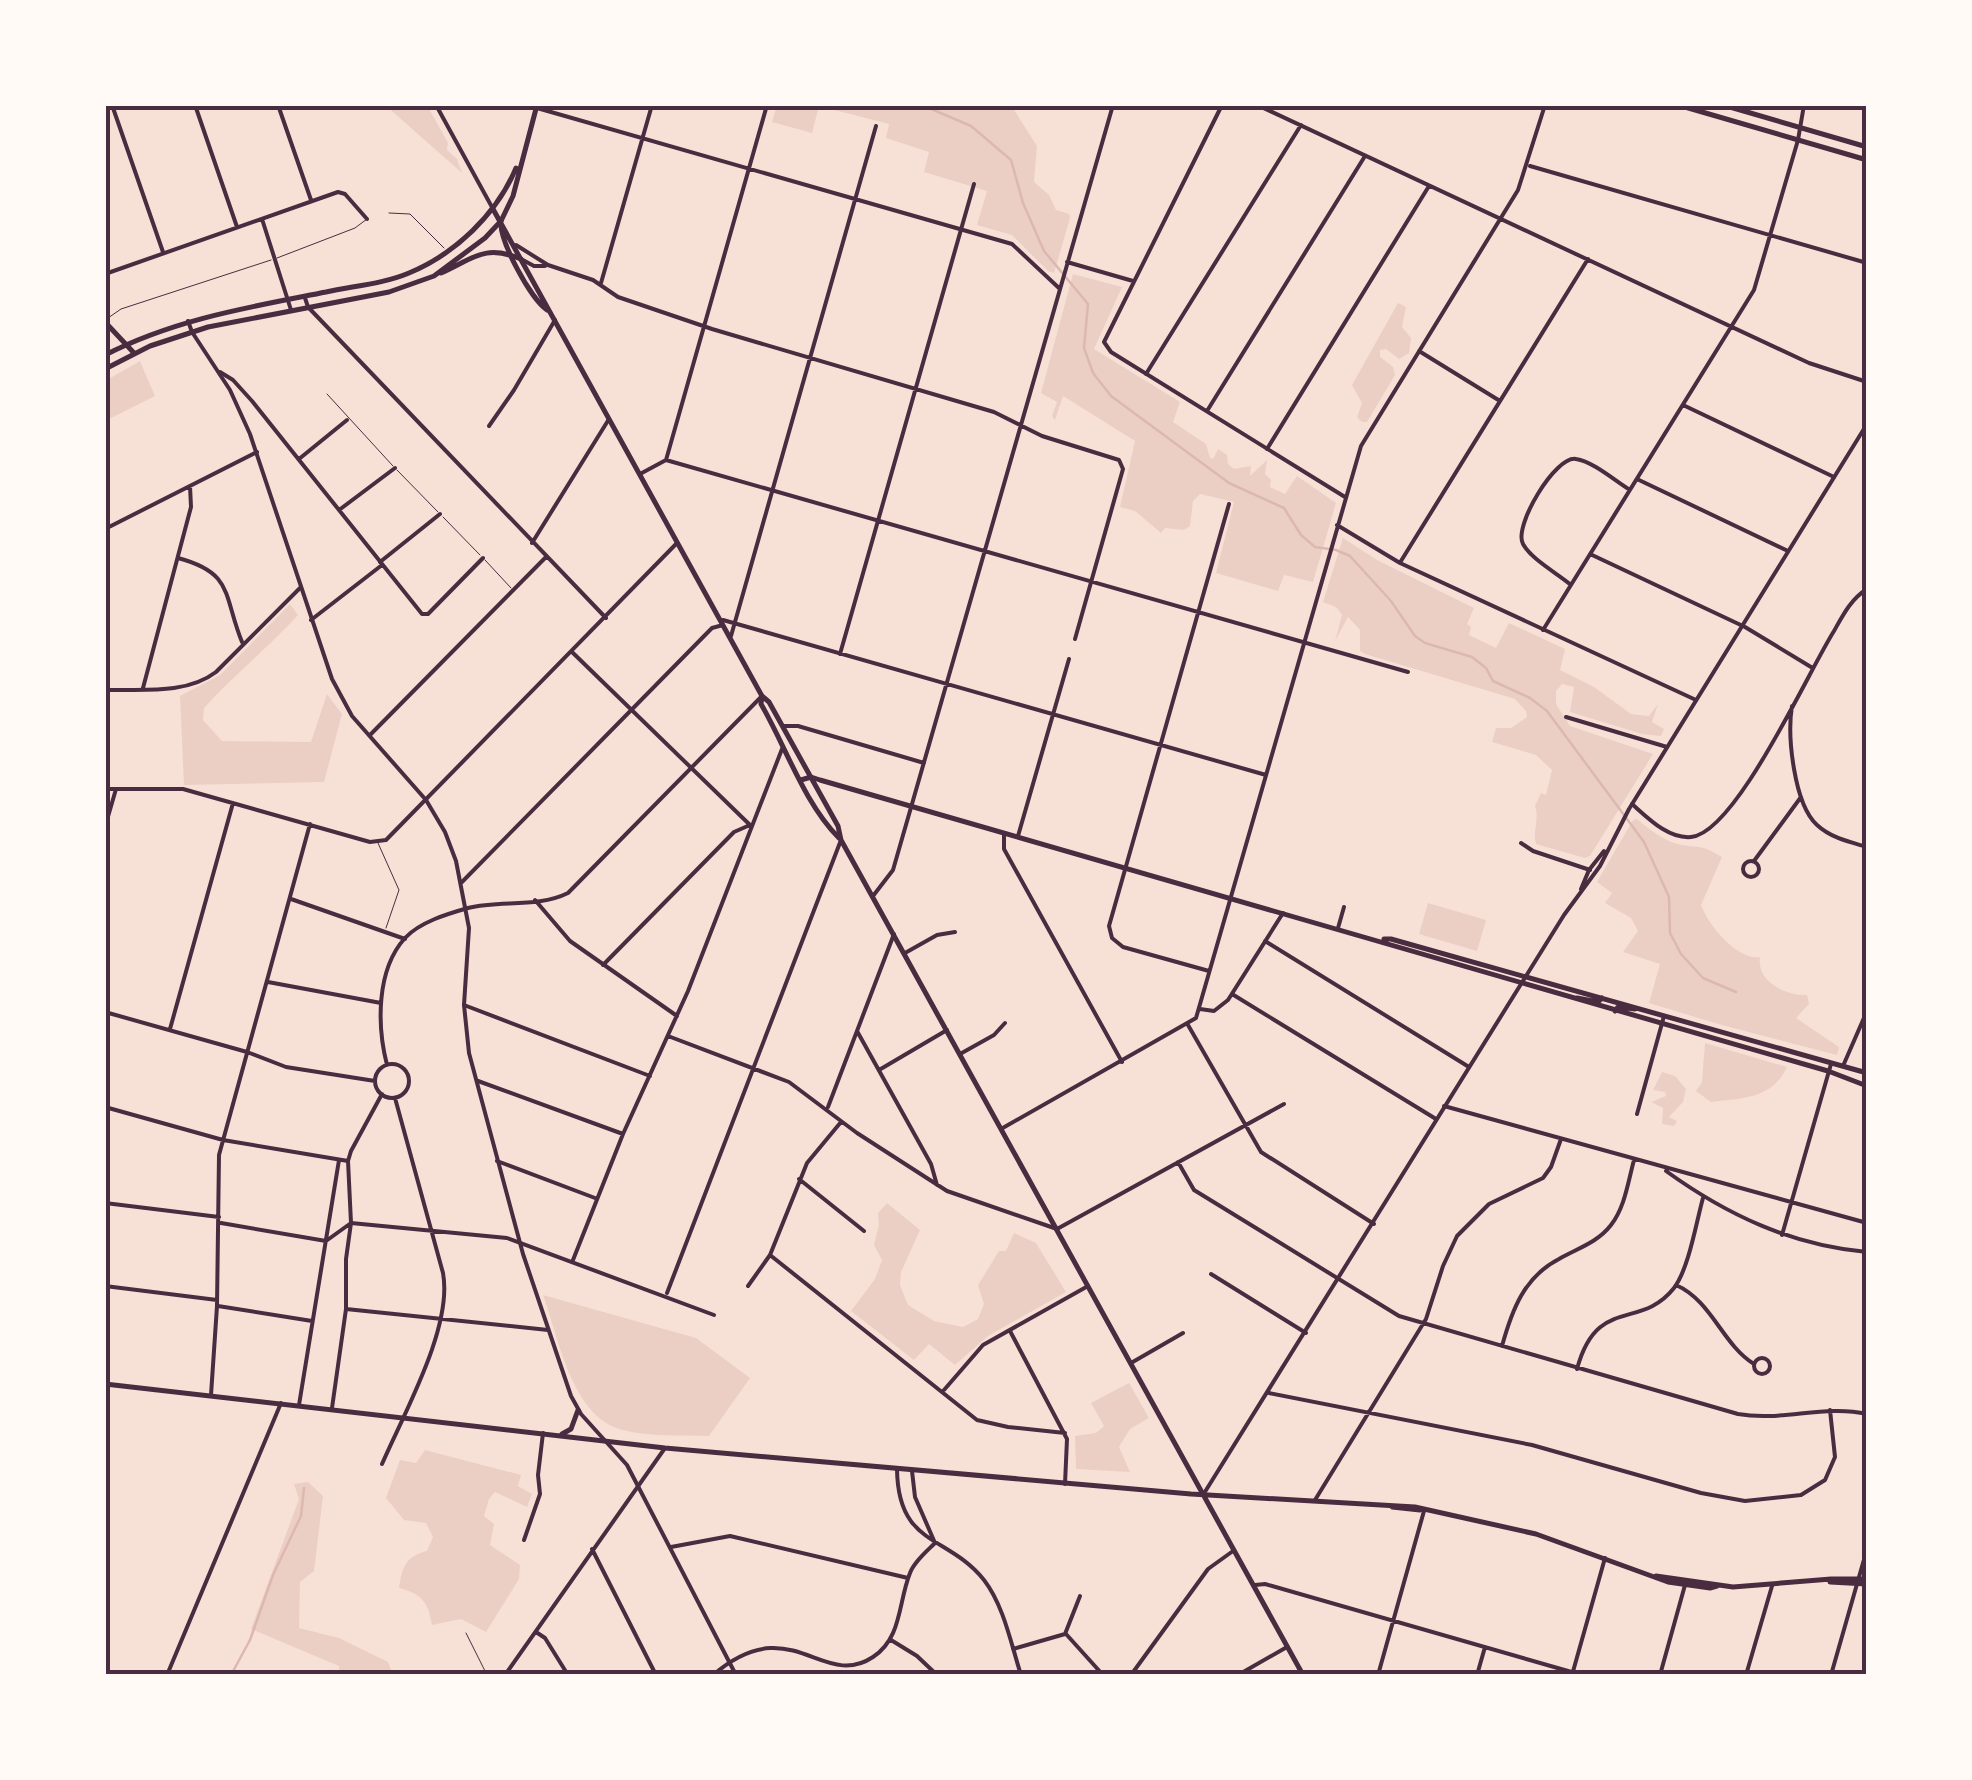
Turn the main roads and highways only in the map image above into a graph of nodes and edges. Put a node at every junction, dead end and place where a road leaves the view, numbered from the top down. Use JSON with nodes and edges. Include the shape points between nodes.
{"nodes":[{"id":1,"x":1678,"y":105,"type":"edge"},
{"id":2,"x":1723,"y":105,"type":"edge"},
{"id":3,"x":536,"y":106,"type":"edge"},
{"id":4,"x":1867,"y":146,"type":"edge"},
{"id":5,"x":523,"y":151,"type":"junction"},
{"id":6,"x":1867,"y":160,"type":"edge"},
{"id":7,"x":493,"y":209,"type":"junction"},
{"id":8,"x":501,"y":221,"type":"junction"},
{"id":9,"x":511,"y":255,"type":"junction"},
{"id":10,"x":521,"y":259,"type":"junction"},
{"id":11,"x":434,"y":276,"type":"junction"},
{"id":12,"x":550,"y":312,"type":"junction"},
{"id":13,"x":105,"y":321,"type":"edge"},
{"id":14,"x":126,"y":344,"type":"junction"},
{"id":15,"x":134,"y":353,"type":"junction"},
{"id":16,"x":105,"y":354,"type":"edge"},
{"id":17,"x":105,"y":369,"type":"edge"},
{"id":18,"x":762,"y":696,"type":"junction"},
{"id":19,"x":805,"y":779,"type":"junction"},
{"id":20,"x":1381,"y":940,"type":"junction"},
{"id":21,"x":1570,"y":998,"type":"junction"},
{"id":22,"x":1602,"y":998,"type":"junction"},
{"id":23,"x":1638,"y":1008,"type":"junction"},
{"id":24,"x":1615,"y":1011,"type":"junction"},
{"id":25,"x":1664,"y":1020,"type":"junction"},
{"id":26,"x":1830,"y":1068,"type":"junction"},
{"id":27,"x":1867,"y":1073,"type":"edge"},
{"id":28,"x":1867,"y":1086,"type":"edge"},
{"id":29,"x":105,"y":1384,"type":"edge"},
{"id":30,"x":578,"y":1410,"type":"road end"},
{"id":31,"x":560,"y":1435,"type":"junction"},
{"id":32,"x":1204,"y":1495,"type":"junction"},
{"id":33,"x":1867,"y":1582,"type":"edge"},
{"id":34,"x":1303,"y":1675,"type":"edge"}],
"edges":[{"from":1,"to":6,"type":"main road"},
{"from":2,"to":4,"type":"main road"},
{"from":3,"to":5,"type":"main road"},
{"from":5,"to":7,"type":"main road"},
{"from":5,"to":8,"type":"main road"},
{"from":7,"to":8,"type":"main road"},
{"from":7,"to":14,"type":"main road","via":[[447,251],[402,276],[188,320]]},
{"from":8,"to":9,"type":"main road"},
{"from":8,"to":10,"type":"main road"},
{"from":8,"to":11,"type":"main road"},
{"from":9,"to":10,"type":"main road"},
{"from":9,"to":11,"type":"main road","via":[[486,251]]},
{"from":9,"to":12,"type":"main road"},
{"from":10,"to":12,"type":"main road"},
{"from":11,"to":15,"type":"main road","via":[[389,292],[192,332]]},
{"from":12,"to":18,"type":"main road"},
{"from":13,"to":14,"type":"main road"},
{"from":14,"to":15,"type":"main road"},
{"from":14,"to":16,"type":"main road"},
{"from":15,"to":17,"type":"main road"},
{"from":18,"to":19,"type":"main road"},
{"from":18,"to":19,"type":"main road"},
{"from":19,"to":20,"type":"main road"},
{"from":19,"to":32,"type":"main road","via":[[838,826]]},
{"from":20,"to":21,"type":"main road"},
{"from":20,"to":22,"type":"main road"},
{"from":21,"to":22,"type":"main road"},
{"from":21,"to":24,"type":"main road"},
{"from":22,"to":23,"type":"main road"},
{"from":23,"to":24,"type":"main road"},
{"from":23,"to":25,"type":"main road"},
{"from":24,"to":25,"type":"main road"},
{"from":25,"to":26,"type":"main road"},
{"from":26,"to":27,"type":"main road"},
{"from":26,"to":28,"type":"main road"},
{"from":29,"to":31,"type":"main road"},
{"from":30,"to":31,"type":"main road"},
{"from":31,"to":32,"type":"main road"},
{"from":32,"to":33,"type":"main road","via":[[1425,1509],[1511,1527],[1686,1583]]},
{"from":32,"to":34,"type":"main road"}]}
